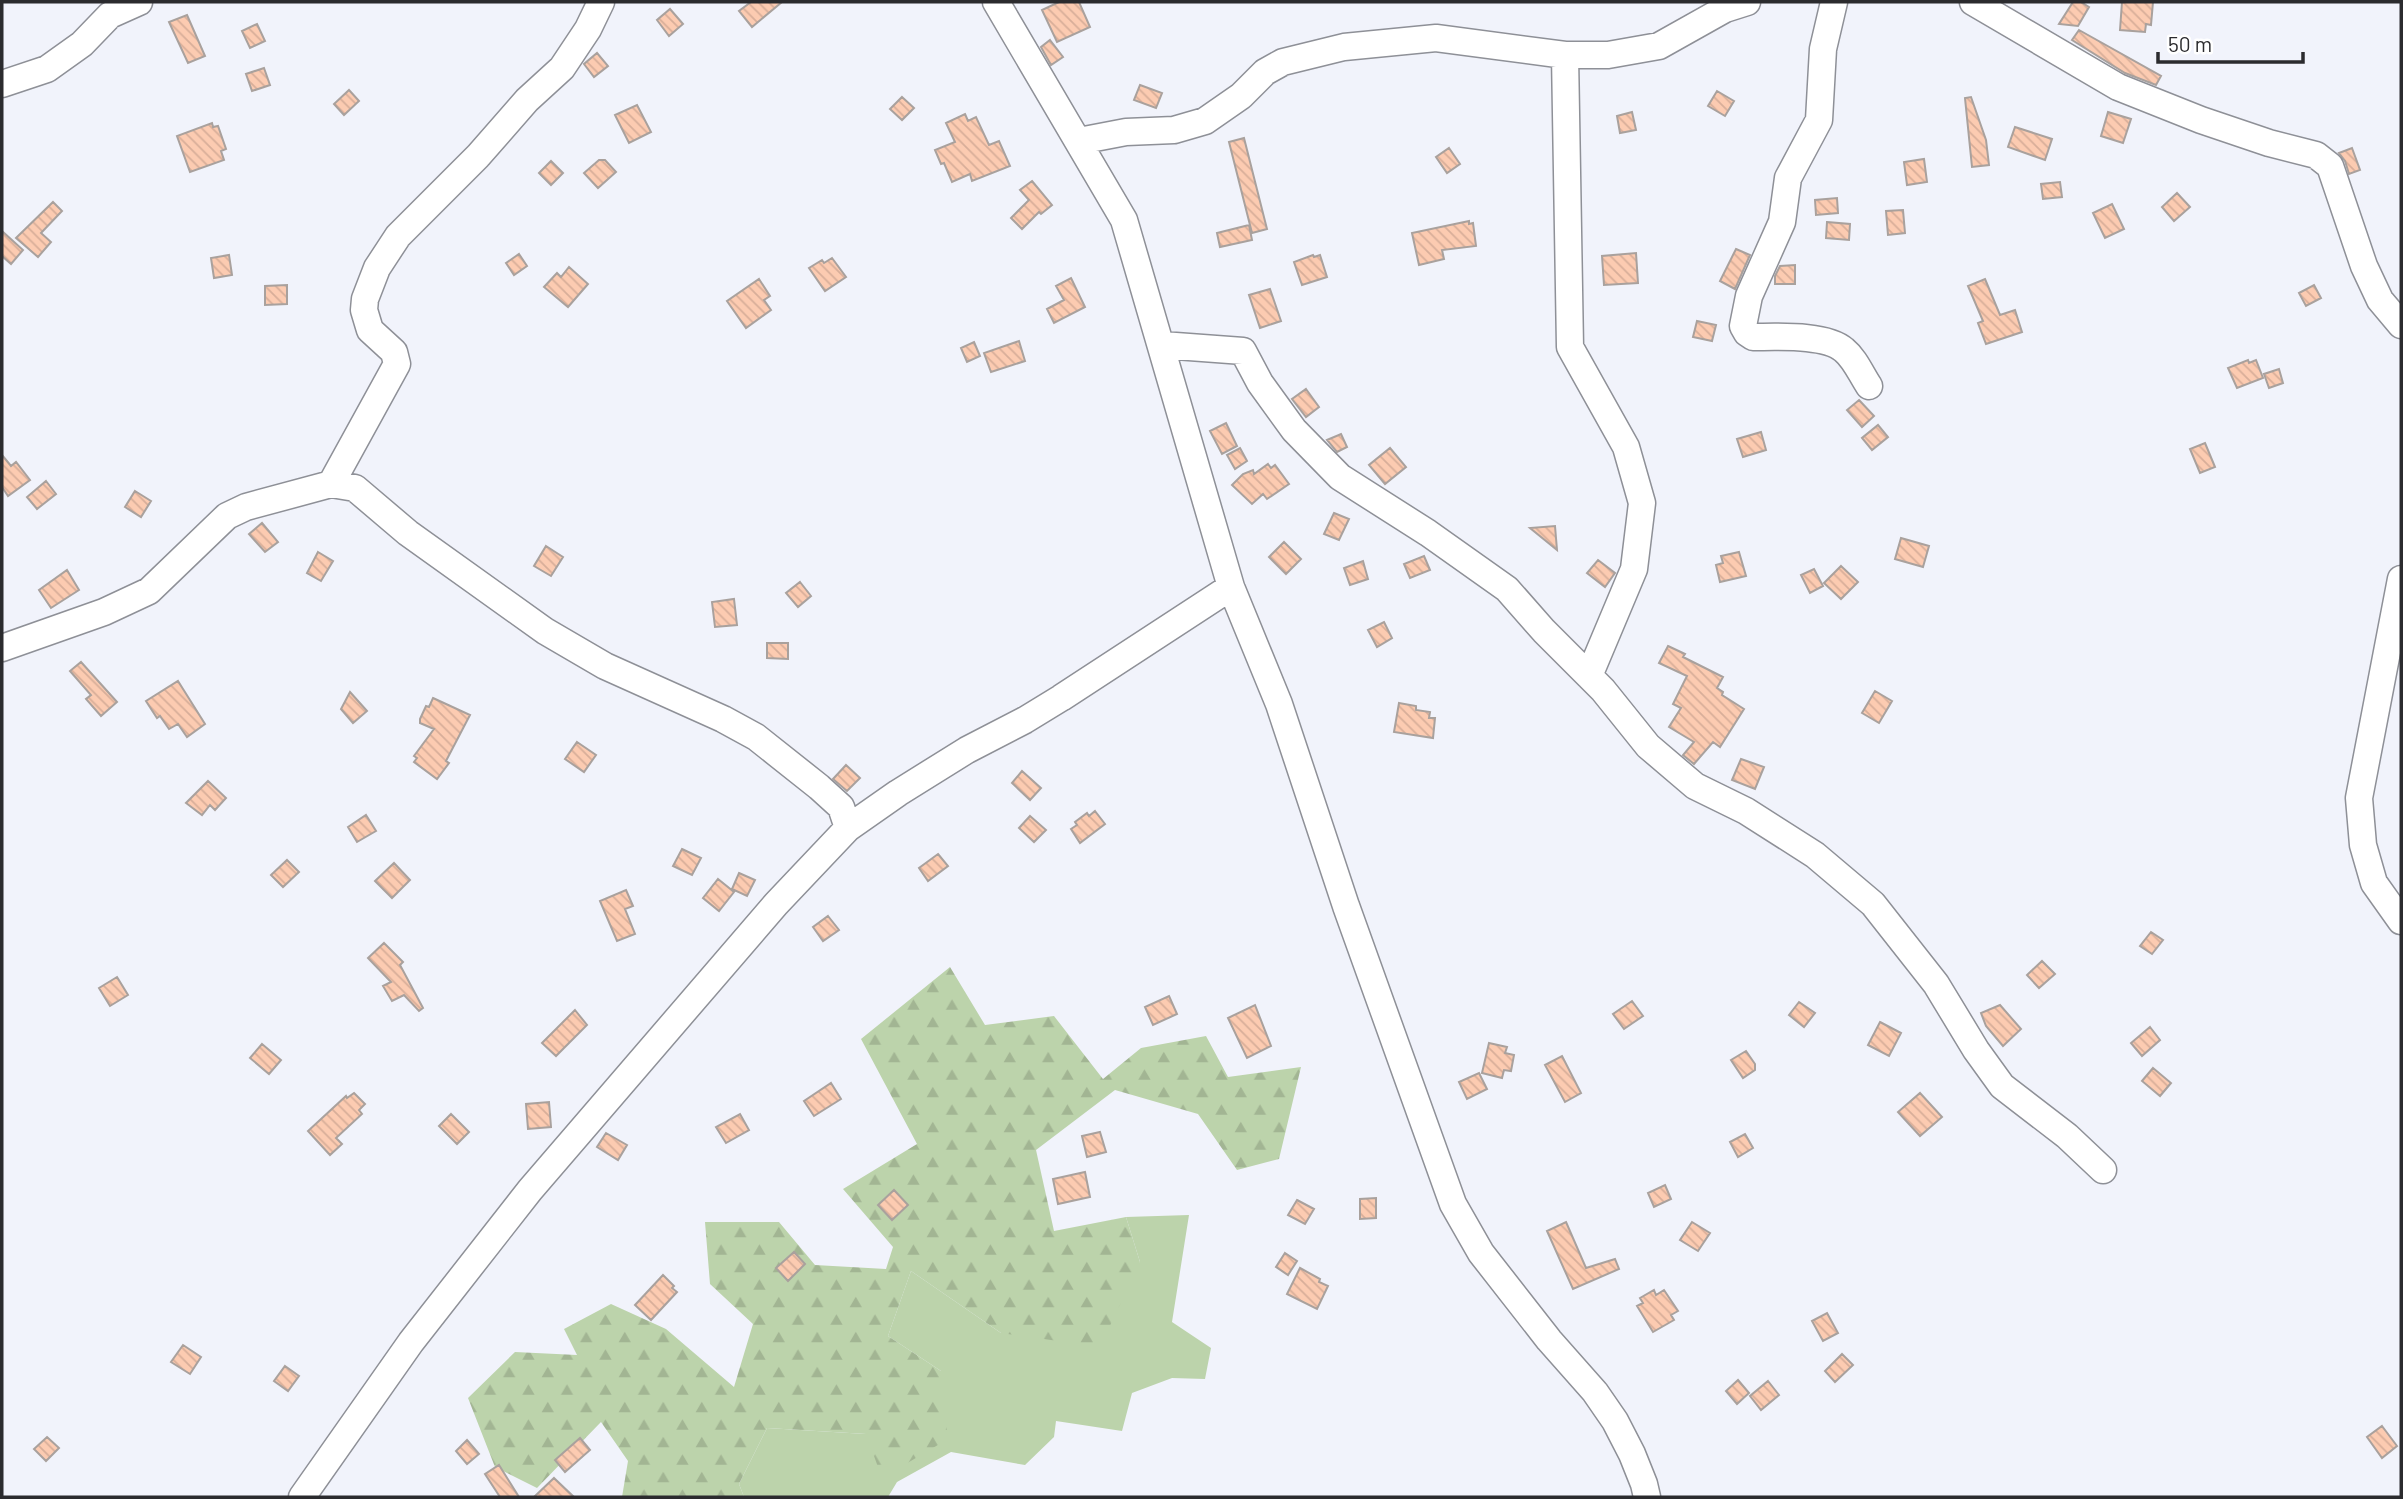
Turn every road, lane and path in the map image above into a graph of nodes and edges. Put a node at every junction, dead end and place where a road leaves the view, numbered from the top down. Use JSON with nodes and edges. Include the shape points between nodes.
{"nodes":[{"id":1,"x":139,"y":2,"type":"edge"},
{"id":2,"x":601,"y":2,"type":"edge"},
{"id":3,"x":996,"y":2,"type":"edge"},
{"id":4,"x":1747,"y":2,"type":"edge"},
{"id":5,"x":1834,"y":2,"type":"edge"},
{"id":6,"x":1973,"y":2,"type":"edge"},
{"id":7,"x":1565,"y":55,"type":"junction"},
{"id":8,"x":2,"y":85,"type":"edge"},
{"id":9,"x":1079,"y":141,"type":"junction"},
{"id":10,"x":2401,"y":325,"type":"edge"},
{"id":11,"x":1162,"y":345,"type":"junction"},
{"id":12,"x":1869,"y":386,"type":"dead end"},
{"id":13,"x":331,"y":484,"type":"junction"},
{"id":14,"x":2401,"y":579,"type":"edge"},
{"id":15,"x":1231,"y":587,"type":"junction"},
{"id":16,"x":2,"y":648,"type":"edge"},
{"id":17,"x":1589,"y":676,"type":"junction"},
{"id":18,"x":848,"y":828,"type":"junction"},
{"id":19,"x":2401,"y":922,"type":"edge"},
{"id":20,"x":2103,"y":1170,"type":"dead end"},
{"id":21,"x":302,"y":1497,"type":"edge"},
{"id":22,"x":1647,"y":1497,"type":"edge"}],
"edges":[{"from":1,"to":8,"type":"street","via":[[110,15],[82,44],[47,69]]},
{"from":2,"to":13,"type":"street","via":[[562,68],[398,236],[377,268],[364,310],[370,330],[394,352],[397,364]]},
{"from":3,"to":9,"type":"street"},
{"from":4,"to":7,"type":"street","via":[[1725,9],[1659,46],[1608,55]]},
{"from":5,"to":12,"type":"street","via":[[1823,49],[1819,120],[1788,177],[1782,222],[1749,296],[1743,326],[1753,337],[1835,343]]},
{"from":6,"to":10,"type":"street","via":[[2118,87],[2201,120],[2316,155],[2330,166],[2364,267],[2380,300]]},
{"from":7,"to":9,"type":"street","via":[[1436,38],[1344,47],[1283,62],[1205,121],[1174,130],[1126,132]]},
{"from":7,"to":17,"type":"street","via":[[1570,347],[1626,447],[1642,503],[1634,569]]},
{"from":9,"to":11,"type":"street","via":[[1124,220]]},
{"from":11,"to":15,"type":"street"},
{"from":11,"to":17,"type":"street","via":[[1242,351],[1294,429],[1340,477],[1507,589]]},
{"from":13,"to":16,"type":"street","via":[[246,506],[227,516],[149,591]]},
{"from":13,"to":18,"type":"street","via":[[355,488],[408,533],[545,631],[605,666],[755,737],[834,800]]},
{"from":14,"to":19,"type":"street","via":[[2358,799],[2363,845],[2374,883]]},
{"from":15,"to":18,"type":"street"},
{"from":15,"to":22,"type":"street","via":[[1279,704],[1453,1204],[1481,1253],[1615,1421]]},
{"from":17,"to":20,"type":"street","via":[[1648,746],[1695,786],[1746,811],[1815,855],[1873,904],[1936,984],[2002,1086]]},
{"from":18,"to":21,"type":"street","via":[[776,904],[530,1190],[411,1342]]}]}
